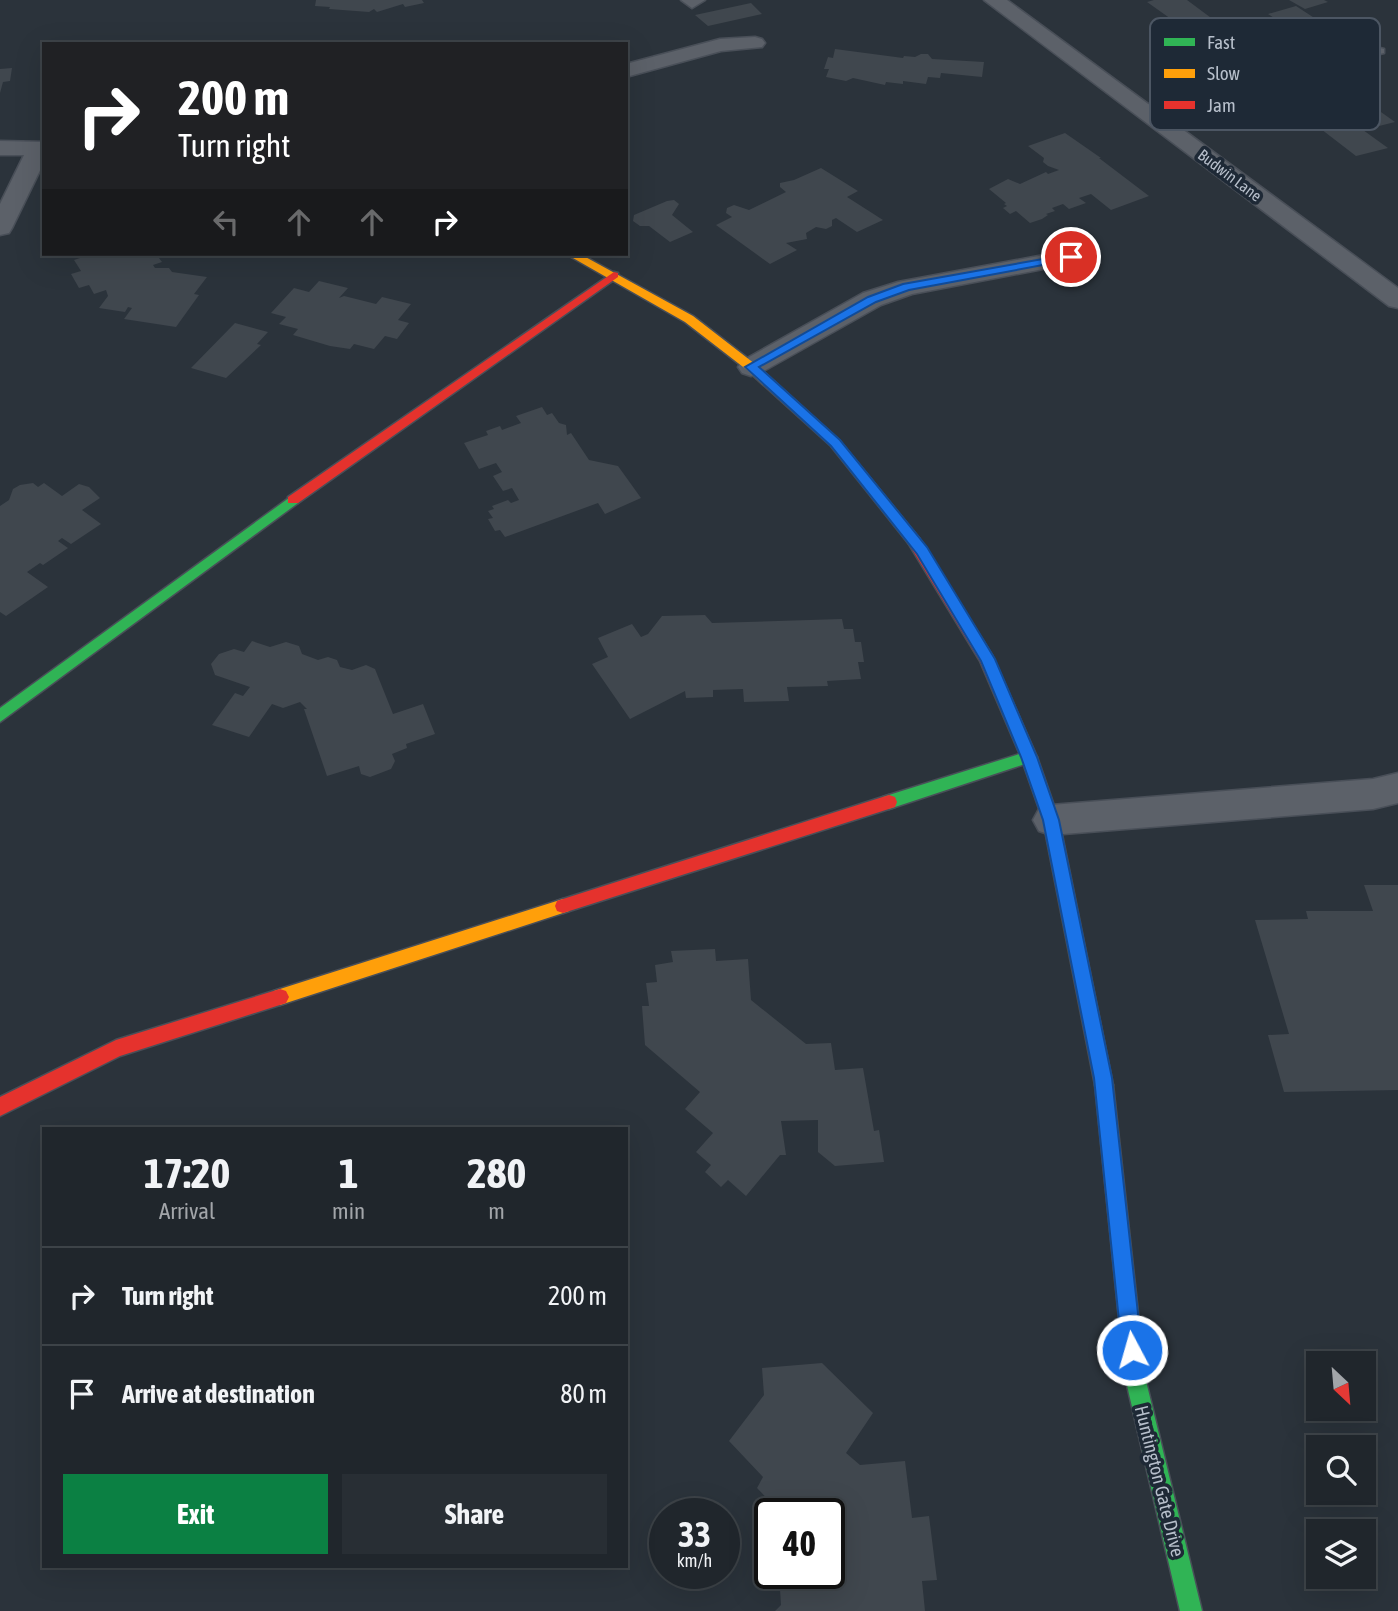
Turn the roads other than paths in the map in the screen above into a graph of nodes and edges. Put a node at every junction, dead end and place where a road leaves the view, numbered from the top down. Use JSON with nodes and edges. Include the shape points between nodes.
{"nodes":[{"id":1,"x":686,"y":0,"type":"edge"},
{"id":2,"x":700,"y":0,"type":"edge"},
{"id":3,"x":995,"y":0,"type":"edge"},
{"id":4,"x":755,"y":43,"type":"dead end"},
{"id":5,"x":628,"y":70,"type":"edge"},
{"id":6,"x":1150,"y":104,"type":"edge"},
{"id":7,"x":1139,"y":107,"type":"junction"},
{"id":8,"x":1150,"y":115,"type":"edge"},
{"id":9,"x":1170,"y":130,"type":"edge"},
{"id":10,"x":0,"y":148,"type":"edge"},
{"id":11,"x":41,"y":149,"type":"edge"},
{"id":12,"x":0,"y":228,"type":"edge"},
{"id":13,"x":576,"y":256,"type":"edge"},
{"id":14,"x":1071,"y":257,"type":"dead end"},
{"id":15,"x":614,"y":275,"type":"junction"},
{"id":16,"x":1398,"y":300,"type":"edge"},
{"id":17,"x":751,"y":367,"type":"junction"},
{"id":18,"x":0,"y":716,"type":"edge"},
{"id":19,"x":1029,"y":757,"type":"junction"},
{"id":20,"x":1398,"y":788,"type":"edge"},
{"id":21,"x":1051,"y":820,"type":"junction"},
{"id":22,"x":0,"y":1107,"type":"edge"},
{"id":23,"x":1191,"y":1611,"type":"edge"}],
"edges":[{"from":1,"to":2,"type":"lane","via":[[692,5]]},
{"from":3,"to":7,"type":"street","name":"Budwin Lane"},
{"from":4,"to":5,"type":"street","via":[[720,45]]},
{"from":6,"to":7,"type":"lane"},
{"from":7,"to":8,"type":"street","name":"Budwin Lane"},
{"from":9,"to":16,"type":"street","name":"Budwin Lane"},
{"from":10,"to":11,"type":"street"},
{"from":11,"to":12,"type":"street"},
{"from":13,"to":15,"type":"street","name":"Huntington Gate Drive"},
{"from":14,"to":17,"type":"street","via":[[907,287],[872,299]]},
{"from":15,"to":17,"type":"street","name":"Huntington Gate Drive","via":[[690,319]]},
{"from":15,"to":18,"type":"street","via":[[334,470]]},
{"from":17,"to":19,"type":"street","name":"Huntington Gate Drive","via":[[835,443],[922,551],[987,659]]},
{"from":19,"to":21,"type":"street","name":"Huntington Gate Drive"},
{"from":19,"to":22,"type":"street","via":[[116,1049]]},
{"from":20,"to":21,"type":"street","via":[[1360,796]]},
{"from":21,"to":23,"type":"street","name":"Huntington Gate Drive","via":[[1103,1078],[1135,1377]]}]}
